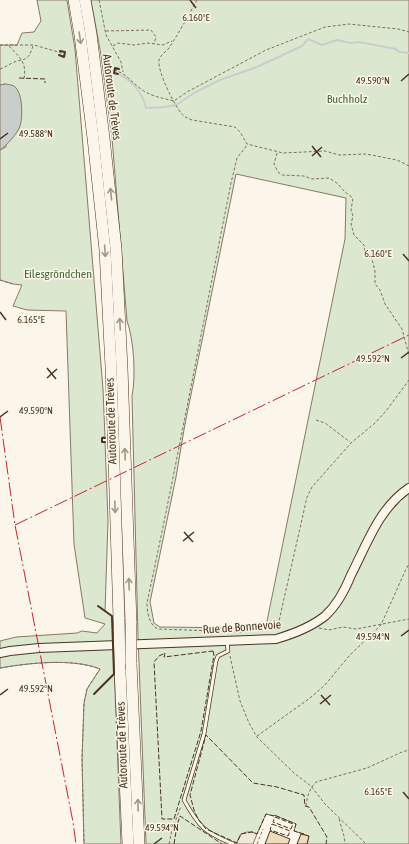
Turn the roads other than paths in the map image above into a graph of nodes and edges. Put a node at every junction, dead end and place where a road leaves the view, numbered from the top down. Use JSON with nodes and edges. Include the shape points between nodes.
{"nodes":[{"id":1,"x":74,"y":0,"type":"edge"},
{"id":2,"x":85,"y":0,"type":"edge"},
{"id":3,"x":409,"y":488,"type":"edge"},
{"id":4,"x":227,"y":641,"type":"junction"},
{"id":5,"x":0,"y":653,"type":"edge"},
{"id":6,"x":128,"y":844,"type":"edge"},
{"id":7,"x":139,"y":844,"type":"edge"},
{"id":8,"x":233,"y":844,"type":"edge"}],
"edges":[{"from":1,"to":6,"type":"highway","name":"Autoroute de Trèves","one_way":true,"bridge":true,"via":[[105,250]]},
{"from":7,"to":2,"type":"highway","name":"Autoroute de Trèves","one_way":true,"bridge":true,"via":[[116,249]]},
{"from":3,"to":4,"type":"main road","name":"Rue de Bonnevoie","via":[[399,494],[386,509],[345,590],[326,615],[302,630],[276,639]]},
{"from":4,"to":5,"type":"main road","name":"Rue de Bonnevoie","via":[[39,648]]},
{"from":4,"to":8,"type":"lane","via":[[228,651],[218,656],[216,661],[204,734],[184,800],[195,820],[205,830]]}]}
